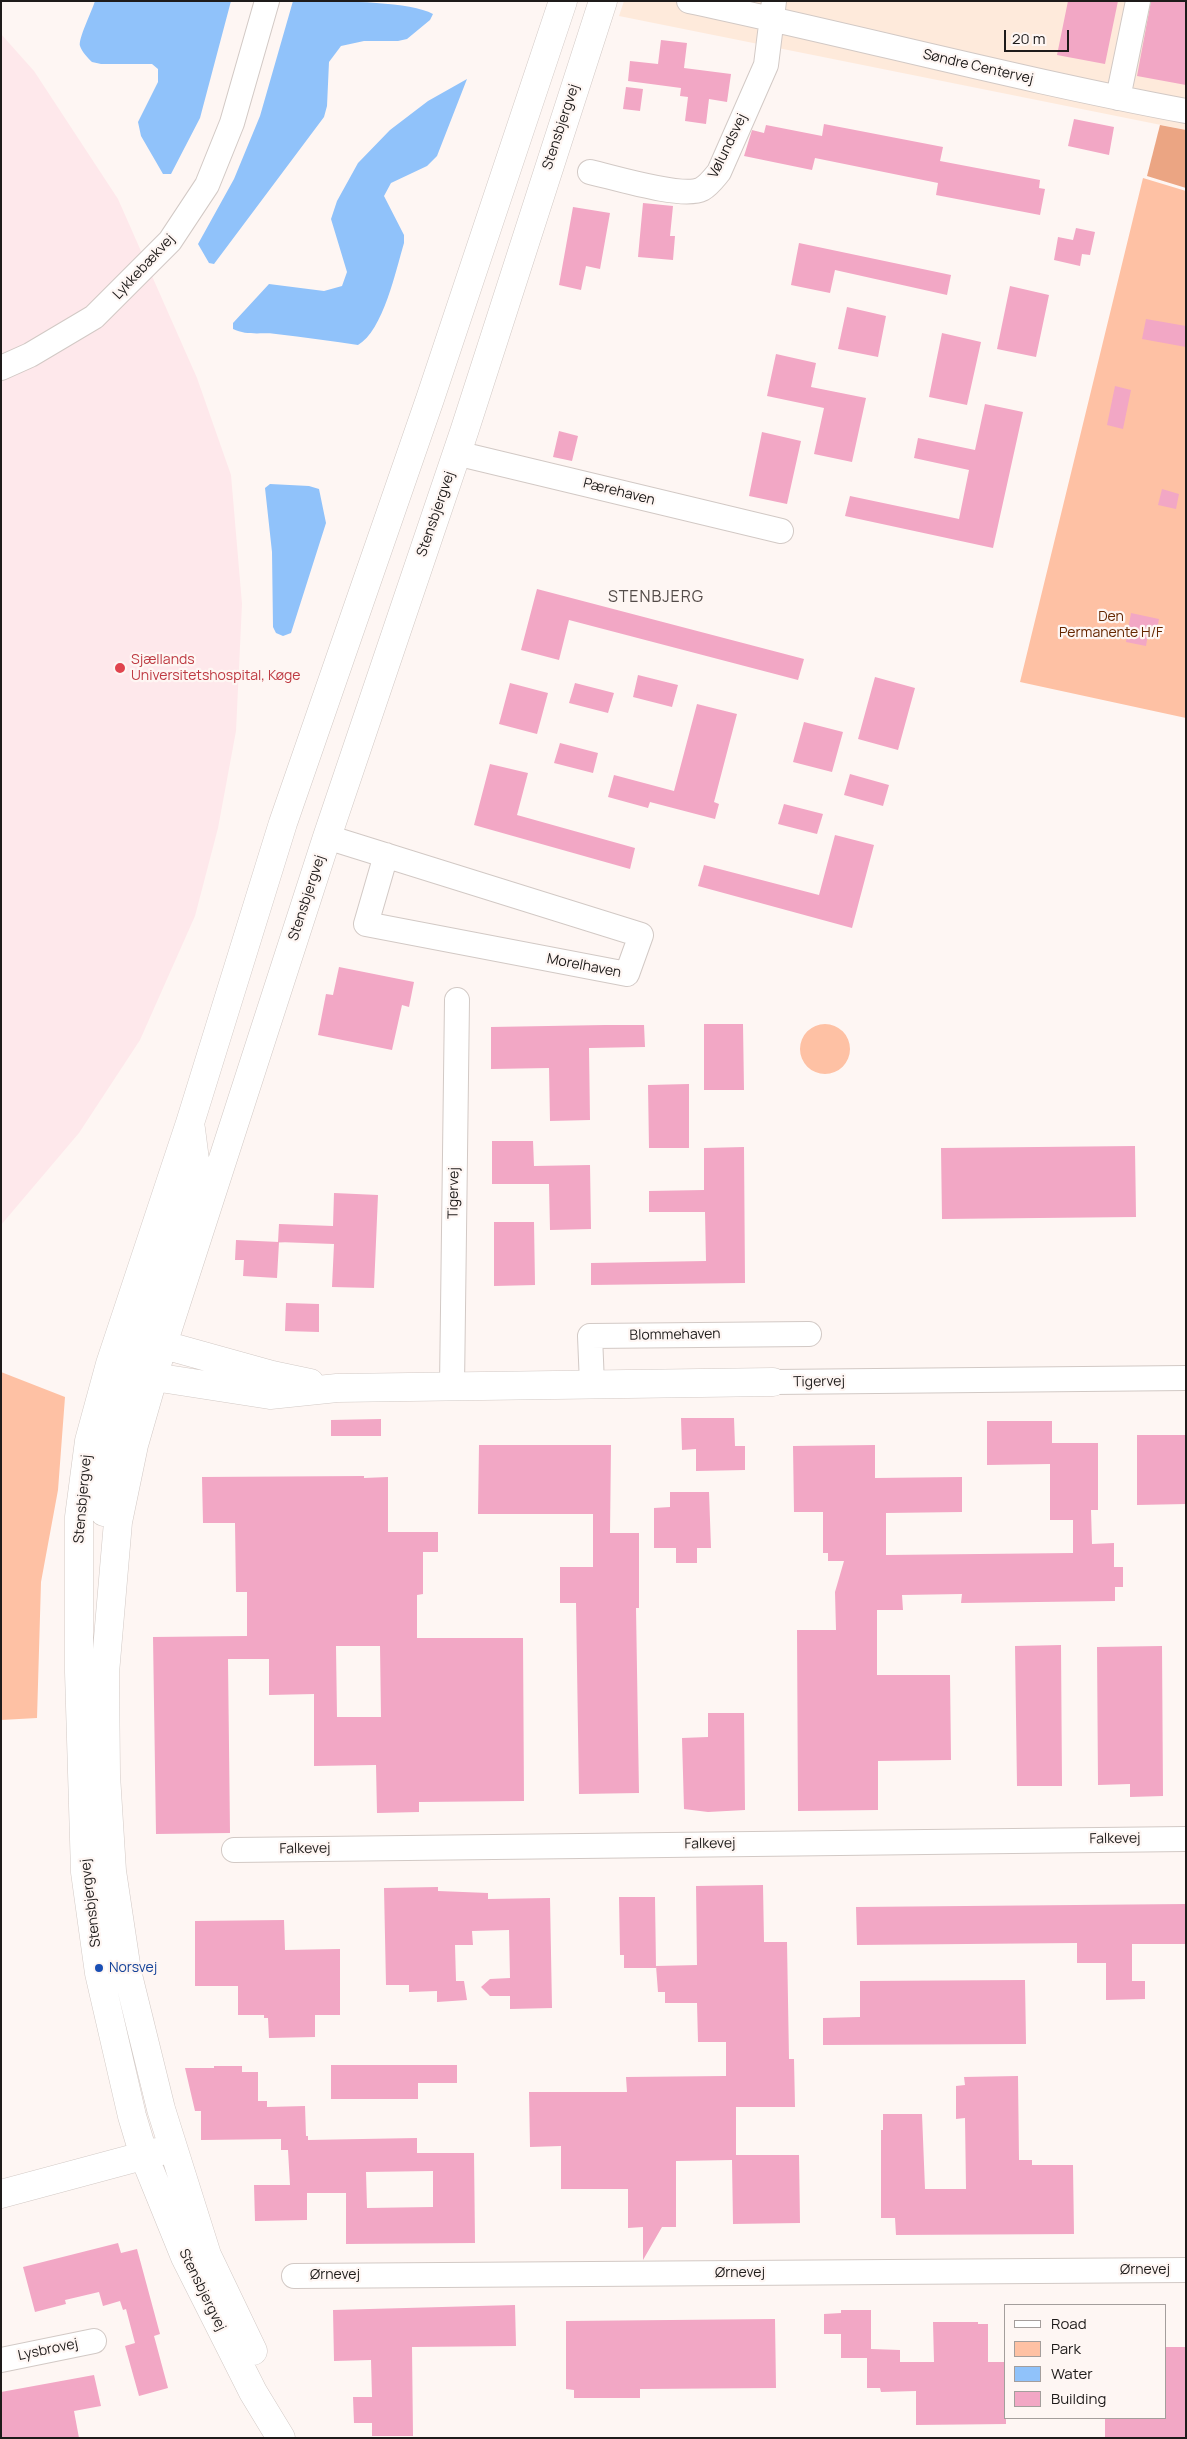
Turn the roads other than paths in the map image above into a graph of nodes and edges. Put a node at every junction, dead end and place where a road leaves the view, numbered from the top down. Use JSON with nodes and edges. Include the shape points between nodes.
{"nodes":[{"id":1,"x":267,"y":1,"type":"edge"},
{"id":2,"x":563,"y":1,"type":"edge"},
{"id":3,"x":603,"y":1,"type":"edge"},
{"id":4,"x":689,"y":1,"type":"edge"},
{"id":5,"x":1138,"y":1,"type":"edge"},
{"id":6,"x":772,"y":10,"type":"edge"},
{"id":7,"x":1118,"y":98,"type":"junction"},
{"id":8,"x":1186,"y":111,"type":"edge"},
{"id":9,"x":590,"y":172,"type":"dead end"},
{"id":10,"x":1,"y":368,"type":"edge"},
{"id":11,"x":423,"y":418,"type":"junction"},
{"id":12,"x":456,"y":453,"type":"junction"},
{"id":13,"x":409,"y":460,"type":"junction"},
{"id":14,"x":781,"y":531,"type":"dead end"},
{"id":15,"x":327,"y":837,"type":"junction"},
{"id":16,"x":386,"y":855,"type":"junction"},
{"id":17,"x":456,"y":1000,"type":"dead end"},
{"id":18,"x":809,"y":1334,"type":"dead end"},
{"id":19,"x":142,"y":1339,"type":"junction"},
{"id":20,"x":132,"y":1371,"type":"junction"},
{"id":21,"x":1186,"y":1378,"type":"edge"},
{"id":22,"x":773,"y":1382,"type":"joint"},
{"id":23,"x":592,"y":1384,"type":"junction"},
{"id":24,"x":452,"y":1386,"type":"junction"},
{"id":25,"x":337,"y":1388,"type":"junction"},
{"id":26,"x":1186,"y":1838,"type":"edge"},
{"id":27,"x":234,"y":1850,"type":"dead end"},
{"id":28,"x":172,"y":2148,"type":"junction"},
{"id":29,"x":144,"y":2156,"type":"junction"},
{"id":30,"x":1,"y":2194,"type":"edge"},
{"id":31,"x":1186,"y":2270,"type":"edge"},
{"id":32,"x":294,"y":2276,"type":"dead end"},
{"id":33,"x":94,"y":2340,"type":"dead end"},
{"id":34,"x":1,"y":2360,"type":"edge"},
{"id":35,"x":281,"y":2438,"type":"edge"},
{"id":36,"x":302,"y":2438,"type":"edge"}],
"edges":[{"from":1,"to":10,"type":"street","name":"Lykkebækvej","via":[[232,123],[207,185],[170,241],[94,318],[30,356]]},
{"from":2,"to":11,"type":"street","name":"Stensbjergvej"},
{"from":3,"to":12,"type":"street","name":"Stensbjergvej"},
{"from":4,"to":6,"type":"street","name":"Søndre Centervej"},
{"from":5,"to":7,"type":"street"},
{"from":6,"to":7,"type":"street","name":"Søndre Centervej","via":[[935,58]]},
{"from":6,"to":9,"type":"street","name":"Vølundsvej","via":[[766,66],[711,182],[701,190],[671,190]]},
{"from":7,"to":8,"type":"street","name":"Søndre Centervej"},
{"from":11,"to":12,"type":"street","name":"Stensbjergvej"},
{"from":11,"to":13,"type":"street","name":"Stensbjergvej"},
{"from":12,"to":13,"type":"street","name":"Stensbjergvej"},
{"from":12,"to":14,"type":"street","name":"Pærehaven"},
{"from":12,"to":15,"type":"street","name":"Stensbjergvej"},
{"from":13,"to":19,"type":"street","name":"Stensbjergvej","via":[[283,823],[190,1123]]},
{"from":15,"to":16,"type":"street","name":"Morelhaven"},
{"from":15,"to":19,"type":"street","name":"Stensbjergvej"},
{"from":16,"to":16,"type":"street","name":"Morelhaven","via":[[366,924],[628,974],[641,935]]},
{"from":17,"to":24,"type":"street","name":"Tigervej"},
{"from":18,"to":23,"type":"street","name":"Blommehaven","via":[[590,1336]]},
{"from":19,"to":20,"type":"street","name":"Stensbjergvej"},
{"from":19,"to":20,"type":"street","name":"Stensbjergvej"},
{"from":19,"to":25,"type":"street","name":"Tigervej","via":[[272,1375]]},
{"from":20,"to":25,"type":"street","name":"Tigervej","via":[[270,1395]]},
{"from":20,"to":28,"type":"street","name":"Stensbjergvej","via":[[134,1445],[118,1522],[110,1604],[105,1701],[106,1775],[112,1870],[127,1970]]},
{"from":20,"to":29,"type":"street","name":"Stensbjergvej","via":[[88,1441],[79,1517],[79,1672],[85,1872],[100,1973]]},
{"from":21,"to":22,"type":"street","name":"Tigervej"},
{"from":22,"to":23,"type":"street","name":"Tigervej"},
{"from":23,"to":24,"type":"street","name":"Tigervej"},
{"from":24,"to":25,"type":"street","name":"Tigervej"},
{"from":26,"to":27,"type":"street","name":"Falkevej"},
{"from":28,"to":29,"type":"street"},
{"from":28,"to":36,"type":"street","name":"Stensbjergvej","via":[[207,2255],[269,2385]]},
{"from":29,"to":30,"type":"street"},
{"from":29,"to":35,"type":"street","name":"Stensbjergvej","via":[[185,2257],[253,2392]]},
{"from":31,"to":32,"type":"street","name":"Ørnevej"},
{"from":33,"to":34,"type":"street","name":"Lysbrovej"}]}
